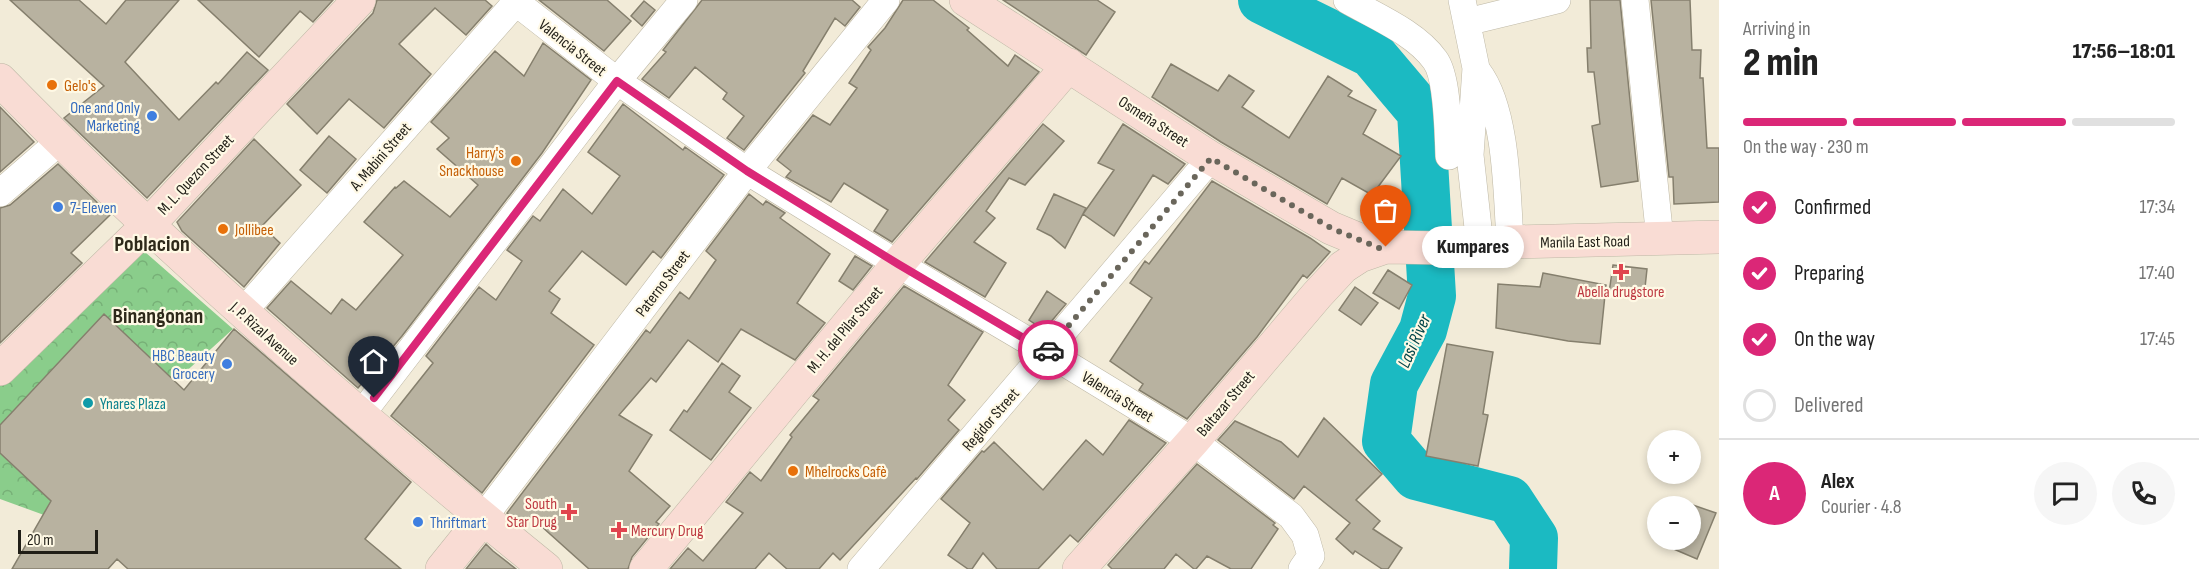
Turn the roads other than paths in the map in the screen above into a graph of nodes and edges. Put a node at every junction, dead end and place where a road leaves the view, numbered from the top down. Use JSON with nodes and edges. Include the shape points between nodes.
{"nodes":[{"id":1,"x":359,"y":0,"type":"edge"},
{"id":2,"x":684,"y":0,"type":"edge"},
{"id":3,"x":886,"y":0,"type":"edge"},
{"id":4,"x":966,"y":0,"type":"edge"},
{"id":5,"x":1347,"y":0,"type":"edge"},
{"id":6,"x":1557,"y":0,"type":"edge"},
{"id":7,"x":1635,"y":0,"type":"edge"},
{"id":8,"x":515,"y":1,"type":"edge"},
{"id":9,"x":1465,"y":11,"type":"edge"},
{"id":10,"x":1069,"y":66,"type":"junction"},
{"id":11,"x":0,"y":80,"type":"edge"},
{"id":12,"x":617,"y":81,"type":"junction"},
{"id":13,"x":60,"y":141,"type":"junction"},
{"id":14,"x":1449,"y":156,"type":"dead end"},
{"id":15,"x":1211,"y":158,"type":"junction"},
{"id":16,"x":747,"y":171,"type":"junction"},
{"id":17,"x":0,"y":193,"type":"edge"},
{"id":18,"x":148,"y":225,"type":"junction"},
{"id":19,"x":1719,"y":237,"type":"edge"},
{"id":20,"x":1660,"y":239,"type":"junction"},
{"id":21,"x":1495,"y":244,"type":"junction"},
{"id":22,"x":1379,"y":248,"type":"junction"},
{"id":23,"x":898,"y":264,"type":"junction"},
{"id":24,"x":242,"y":313,"type":"junction"},
{"id":25,"x":1047,"y":352,"type":"junction"},
{"id":26,"x":0,"y":369,"type":"edge"},
{"id":27,"x":360,"y":416,"type":"junction"},
{"id":28,"x":1193,"y":441,"type":"junction"},
{"id":29,"x":483,"y":518,"type":"junction"},
{"id":30,"x":1307,"y":563,"type":"edge"},
{"id":31,"x":442,"y":569,"type":"edge"},
{"id":32,"x":546,"y":569,"type":"edge"},
{"id":33,"x":646,"y":569,"type":"edge"},
{"id":34,"x":861,"y":569,"type":"edge"},
{"id":35,"x":1079,"y":569,"type":"edge"}],
"edges":[{"from":1,"to":18,"type":"main road","name":"M. L. Quezon Street"},
{"from":2,"to":12,"type":"street"},
{"from":3,"to":16,"type":"street","name":"Paterno Street"},
{"from":4,"to":10,"type":"main road","name":"Osmeña Street"},
{"from":5,"to":14,"type":"street","via":[[1417,41],[1437,61],[1447,101]]},
{"from":6,"to":9,"type":"street"},
{"from":7,"to":20,"type":"street"},
{"from":8,"to":12,"type":"street","name":"Valencia Street"},
{"from":8,"to":24,"type":"street","name":"A. Mabini Street"},
{"from":9,"to":21,"type":"street","via":[[1476,68],[1488,84],[1504,148]]},
{"from":10,"to":15,"type":"main road","name":"Osmeña Street"},
{"from":10,"to":23,"type":"main road","name":"M. H. del Pilar Street"},
{"from":11,"to":13,"type":"main road","name":"J. P. Rizal Avenue"},
{"from":12,"to":16,"type":"street","name":"Valencia Street"},
{"from":12,"to":27,"type":"street"},
{"from":13,"to":17,"type":"street"},
{"from":13,"to":18,"type":"main road","name":"J. P. Rizal Avenue"},
{"from":15,"to":22,"type":"main road","name":"Osmeña Street","via":[[1331,228]]},
{"from":15,"to":25,"type":"street","name":"Regidor Street"},
{"from":16,"to":23,"type":"street","name":"Valencia Street"},
{"from":16,"to":29,"type":"street","name":"Paterno Street"},
{"from":18,"to":24,"type":"main road","name":"J. P. Rizal Avenue"},
{"from":18,"to":26,"type":"main road","name":"M. L. Quezon Street"},
{"from":19,"to":20,"type":"main road","name":"Manila East Road"},
{"from":20,"to":21,"type":"main road","name":"Manila East Road"},
{"from":21,"to":22,"type":"main road","name":"Manila East Road"},
{"from":22,"to":28,"type":"main road","name":"Baltazar Street","via":[[1351,261],[1330,281]]},
{"from":23,"to":25,"type":"street","name":"Valencia Street"},
{"from":23,"to":33,"type":"main road","name":"M. H. del Pilar Street"},
{"from":24,"to":27,"type":"main road","name":"J. P. Rizal Avenue"},
{"from":25,"to":28,"type":"street","name":"Valencia Street"},
{"from":25,"to":34,"type":"street","name":"Regidor Street"},
{"from":27,"to":29,"type":"main road","name":"J. P. Rizal Avenue"},
{"from":28,"to":30,"type":"street","name":"Valencia Street","via":[[1291,516],[1305,535]]},
{"from":28,"to":35,"type":"main road","name":"Baltazar Street"},
{"from":29,"to":31,"type":"main road","name":"Paterno Street"},
{"from":29,"to":32,"type":"main road","name":"J. P. Rizal Avenue"}]}
